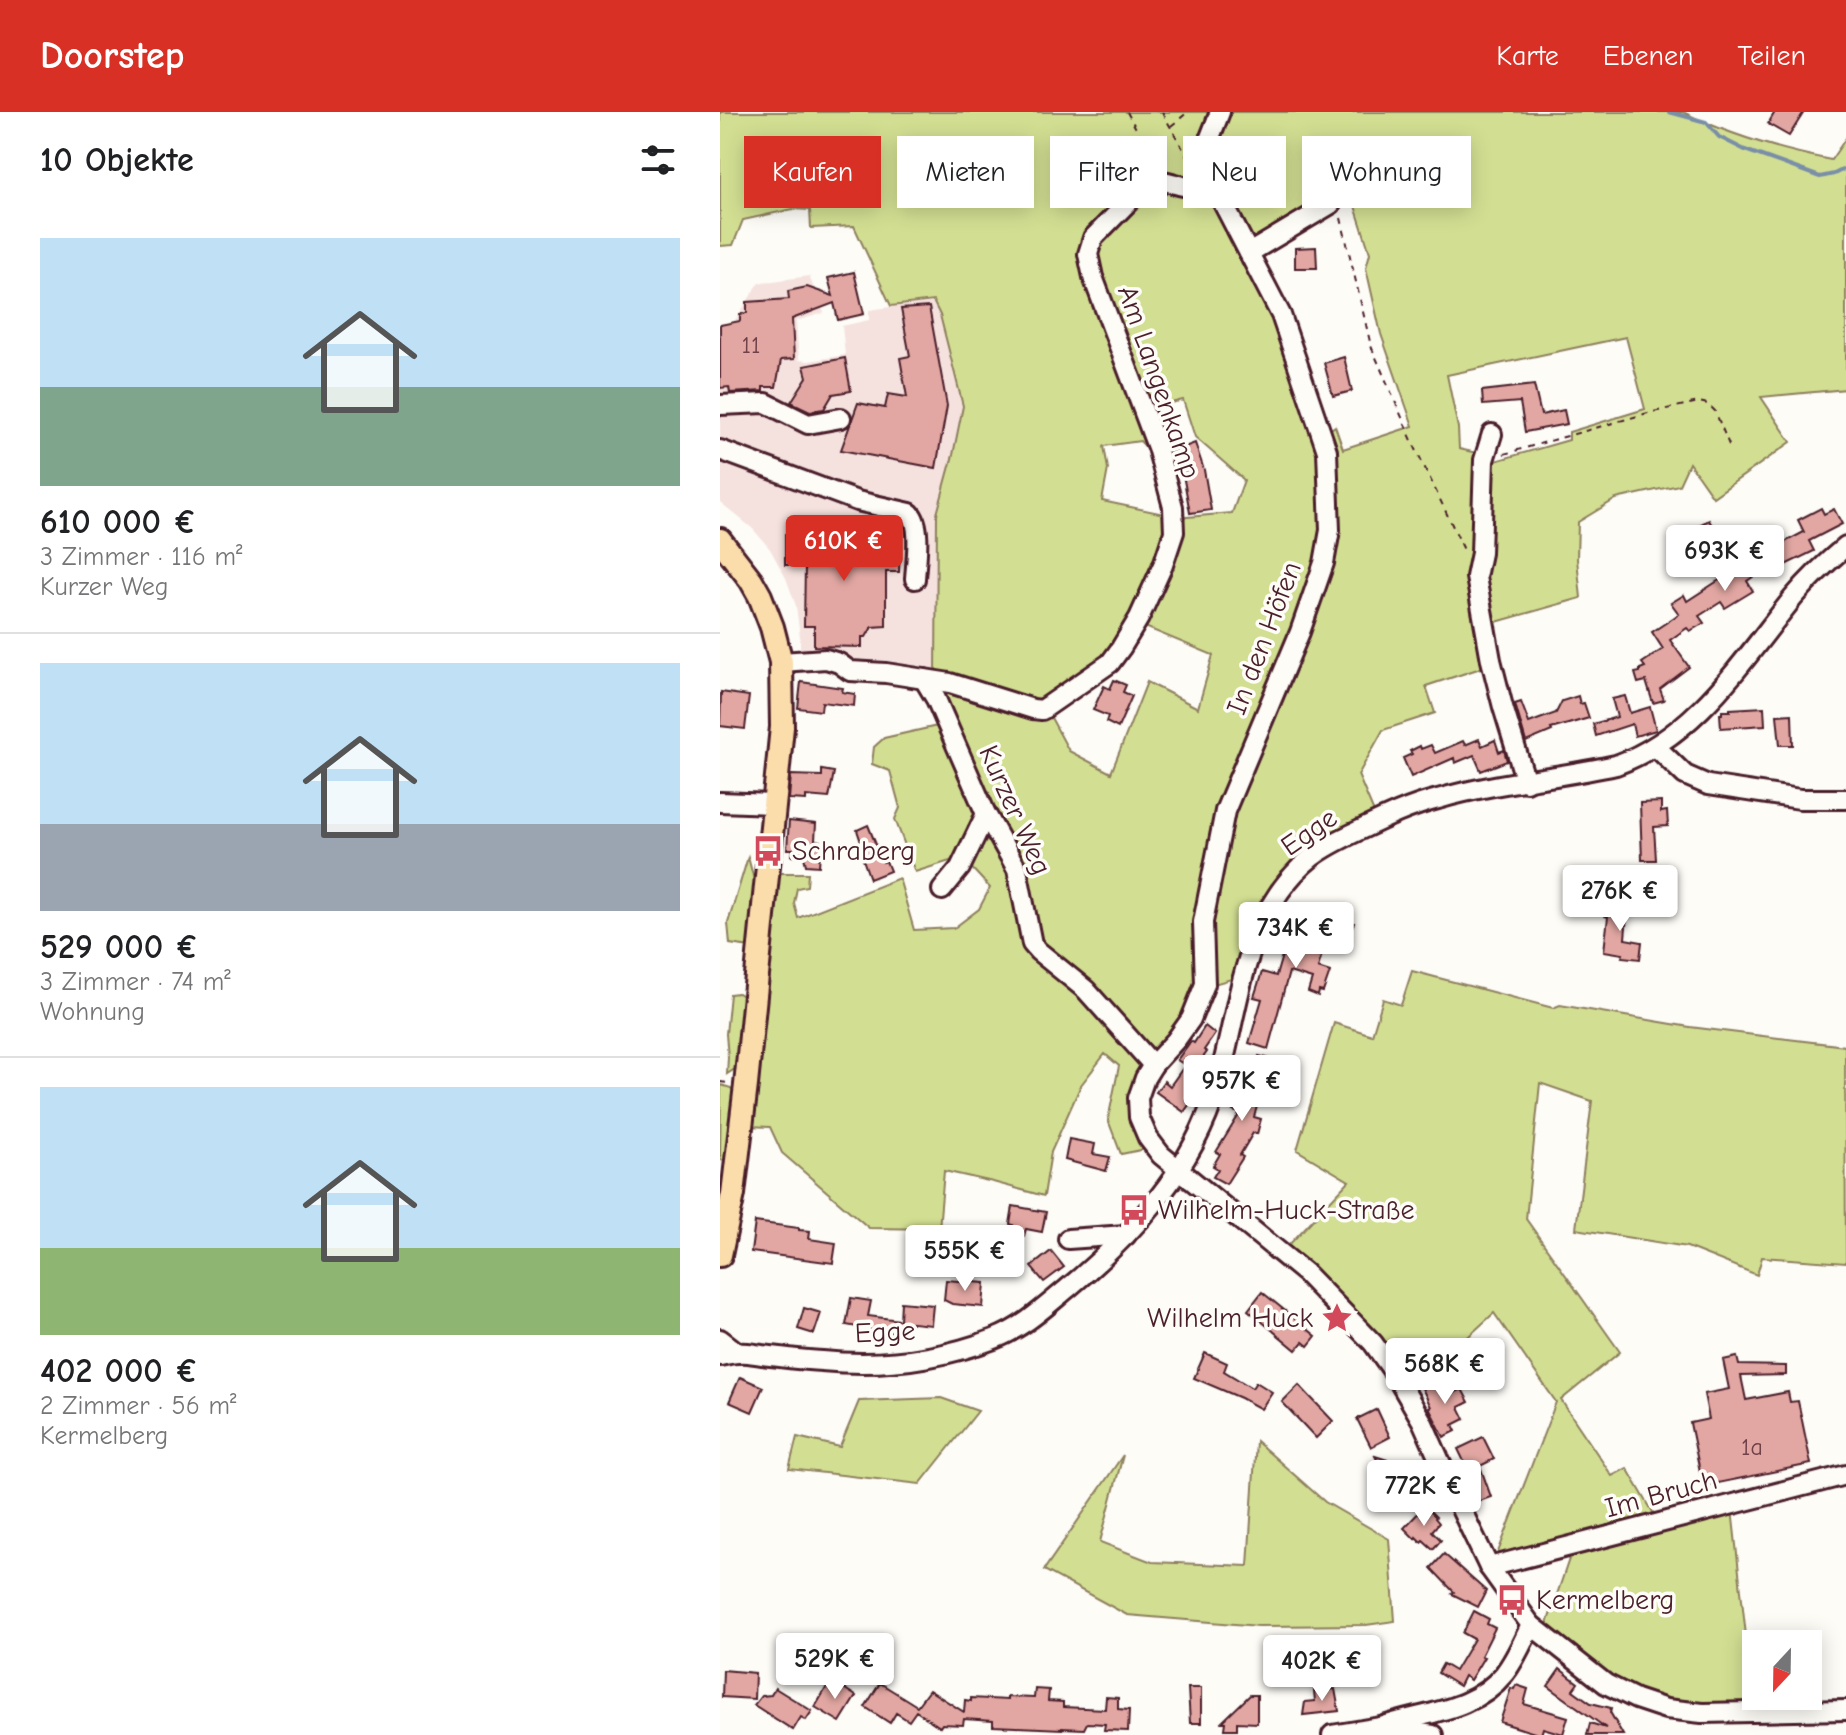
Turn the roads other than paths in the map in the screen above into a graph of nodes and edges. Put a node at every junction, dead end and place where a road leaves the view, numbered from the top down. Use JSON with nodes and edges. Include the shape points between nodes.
{"nodes":[{"id":1,"x":1220,"y":112,"type":"edge"},
{"id":2,"x":1211,"y":136,"type":"edge"},
{"id":3,"x":1183,"y":187,"type":"edge"},
{"id":4,"x":1223,"y":208,"type":"edge"},
{"id":5,"x":1324,"y":208,"type":"edge"},
{"id":6,"x":1249,"y":253,"type":"junction"},
{"id":7,"x":720,"y":405,"type":"edge"},
{"id":8,"x":841,"y":418,"type":"dead end"},
{"id":9,"x":1492,"y":434,"type":"dead end"},
{"id":10,"x":720,"y":450,"type":"edge"},
{"id":11,"x":720,"y":540,"type":"edge"},
{"id":12,"x":1846,"y":546,"type":"edge"},
{"id":13,"x":915,"y":579,"type":"dead end"},
{"id":14,"x":893,"y":661,"type":"dead end"},
{"id":15,"x":781,"y":662,"type":"junction"},
{"id":16,"x":839,"y":663,"type":"junction"},
{"id":17,"x":924,"y":679,"type":"junction"},
{"id":18,"x":1656,"y":747,"type":"junction"},
{"id":19,"x":1526,"y":782,"type":"junction"},
{"id":20,"x":1846,"y":799,"type":"edge"},
{"id":21,"x":720,"y":802,"type":"edge"},
{"id":22,"x":773,"y":804,"type":"junction"},
{"id":23,"x":986,"y":814,"type":"junction"},
{"id":24,"x":942,"y":890,"type":"dead end"},
{"id":25,"x":1153,"y":1065,"type":"junction"},
{"id":26,"x":1178,"y":1170,"type":"junction"},
{"id":27,"x":1126,"y":1235,"type":"junction"},
{"id":28,"x":1068,"y":1239,"type":"dead end"},
{"id":29,"x":720,"y":1255,"type":"edge"},
{"id":30,"x":720,"y":1339,"type":"edge"},
{"id":31,"x":728,"y":1354,"type":"edge"},
{"id":32,"x":1846,"y":1475,"type":"edge"},
{"id":33,"x":1489,"y":1567,"type":"junction"},
{"id":34,"x":1531,"y":1625,"type":"junction"},
{"id":35,"x":1846,"y":1710,"type":"edge"},
{"id":36,"x":1375,"y":1730,"type":"edge"},
{"id":37,"x":1332,"y":1735,"type":"edge"},
{"id":38,"x":1433,"y":1735,"type":"edge"}],
"edges":[{"from":1,"to":2,"type":"street","name":"In den Höfen"},
{"from":3,"to":17,"type":"street","name":"Am Langenkamp","via":[[1156,179],[1147,183],[1093,238],[1088,254],[1173,507],[1174,532],[1139,618],[1110,663],[1042,710]]},
{"from":4,"to":6,"type":"street","name":"In den Höfen"},
{"from":5,"to":6,"type":"street"},
{"from":6,"to":25,"type":"street","name":"In den Höfen","via":[[1281,315],[1327,451],[1330,530],[1300,632],[1225,811],[1203,922],[1205,984],[1191,1019]]},
{"from":7,"to":8,"type":"street","via":[[766,403],[808,424]]},
{"from":9,"to":19,"type":"street","via":[[1484,460],[1477,574],[1491,660]]},
{"from":10,"to":13,"type":"street","via":[[857,501],[910,513],[917,527]]},
{"from":11,"to":15,"type":"main road","via":[[760,596]]},
{"from":12,"to":18,"type":"street","name":"Egge","via":[[1795,596],[1726,683]]},
{"from":14,"to":16,"type":"street"},
{"from":15,"to":16,"type":"street"},
{"from":15,"to":22,"type":"main road","via":[[782,727]]},
{"from":16,"to":17,"type":"street","via":[[850,671]]},
{"from":17,"to":23,"type":"street","name":"Kurzer Weg"},
{"from":18,"to":19,"type":"street","name":"Egge","via":[[1616,765]]},
{"from":18,"to":20,"type":"street","via":[[1685,775],[1708,785],[1800,799]]},
{"from":19,"to":26,"type":"street","name":"Egge","via":[[1404,810],[1324,849],[1292,878],[1249,953],[1211,1106]]},
{"from":21,"to":22,"type":"street"},
{"from":22,"to":29,"type":"main road","via":[[738,1147]]},
{"from":23,"to":24,"type":"street","via":[[960,868]]},
{"from":23,"to":25,"type":"street","name":"Kurzer Weg","via":[[1017,869],[1032,944],[1086,990]]},
{"from":25,"to":26,"type":"street","name":"In den Höfen","via":[[1138,1098],[1139,1117],[1148,1138]]},
{"from":26,"to":27,"type":"street","name":"Egge"},
{"from":26,"to":33,"type":"street","via":[[1305,1273],[1373,1343],[1422,1421]]},
{"from":27,"to":28,"type":"street"},
{"from":27,"to":31,"type":"street","name":"Egge","via":[[1022,1325],[954,1352],[887,1363]]},
{"from":30,"to":31,"type":"street","name":"Egge"},
{"from":32,"to":33,"type":"street","name":"Im Bruch"},
{"from":33,"to":34,"type":"street"},
{"from":34,"to":35,"type":"street","via":[[1606,1684],[1666,1709]]},
{"from":34,"to":36,"type":"street","via":[[1511,1664],[1484,1693]]},
{"from":36,"to":37,"type":"street"},
{"from":36,"to":38,"type":"street"}]}
